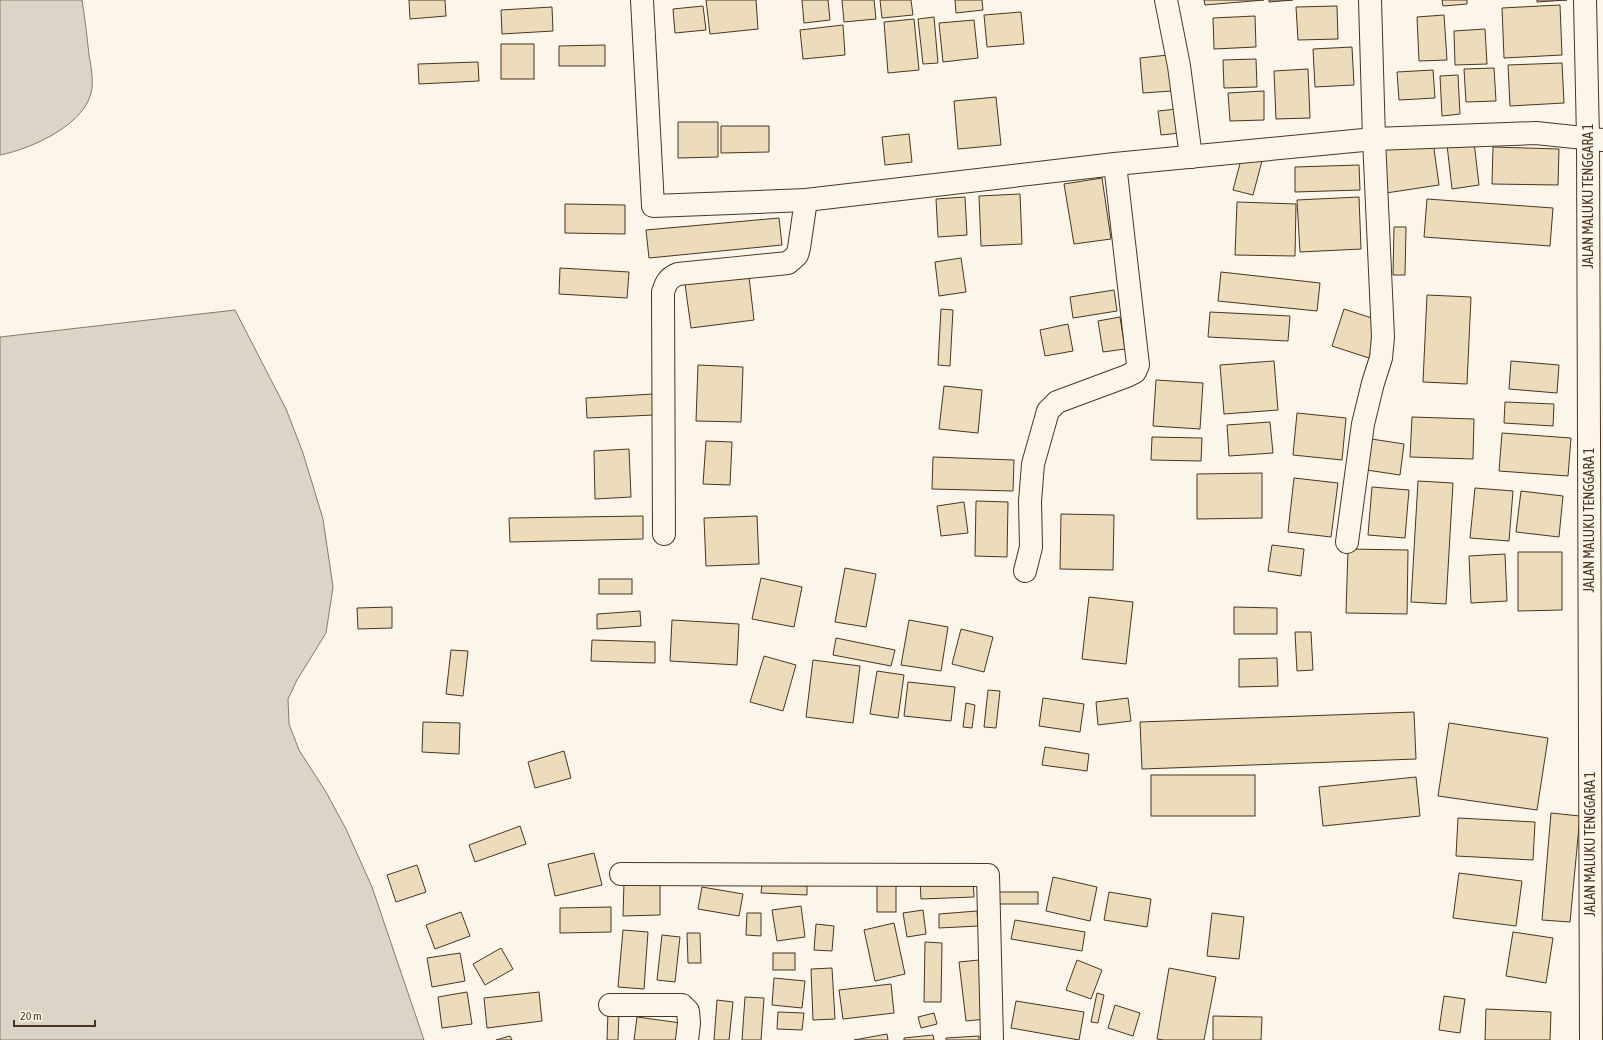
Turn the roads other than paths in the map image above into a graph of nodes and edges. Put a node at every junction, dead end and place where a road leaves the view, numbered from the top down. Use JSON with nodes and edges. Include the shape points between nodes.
{"nodes":[{"id":1,"x":642,"y":0,"type":"edge"},
{"id":2,"x":1166,"y":0,"type":"edge"},
{"id":3,"x":1370,"y":0,"type":"edge"},
{"id":4,"x":1585,"y":0,"type":"edge"},
{"id":5,"x":1374,"y":139,"type":"junction"},
{"id":6,"x":1595,"y":139,"type":"edge"},
{"id":7,"x":1191,"y":157,"type":"junction"},
{"id":8,"x":1115,"y":164,"type":"junction"},
{"id":9,"x":806,"y":200,"type":"junction"},
{"id":10,"x":664,"y":534,"type":"dead end"},
{"id":11,"x":1347,"y":542,"type":"dead end"},
{"id":12,"x":1025,"y":571,"type":"dead end"},
{"id":13,"x":621,"y":874,"type":"dead end"},
{"id":14,"x":610,"y":1005,"type":"dead end"},
{"id":15,"x":687,"y":1040,"type":"edge"},
{"id":16,"x":992,"y":1040,"type":"edge"},
{"id":17,"x":1591,"y":1040,"type":"edge"}],
"edges":[{"from":1,"to":9,"type":"main road","via":[[653,206]]},
{"from":2,"to":7,"type":"main road","via":[[1180,66]]},
{"from":3,"to":5,"type":"main road"},
{"from":4,"to":6,"type":"main road","name":"JALAN MALUKU TENGGARA 1"},
{"from":5,"to":6,"type":"main road","via":[[1536,133]]},
{"from":5,"to":7,"type":"main road"},
{"from":5,"to":11,"type":"main road","via":[[1383,337],[1381,358],[1363,424]]},
{"from":6,"to":17,"type":"main road","name":"JALAN MALUKU TENGGARA 1"},
{"from":7,"to":8,"type":"main road"},
{"from":8,"to":9,"type":"main road"},
{"from":8,"to":12,"type":"main road","via":[[1138,365],[1135,372],[1057,402],[1048,411],[1033,464],[1030,501],[1031,547]]},
{"from":9,"to":10,"type":"main road","via":[[799,248],[797,255],[788,263],[678,274],[666,283],[663,292]]},
{"from":13,"to":16,"type":"main road","via":[[988,875]]},
{"from":14,"to":15,"type":"main road","via":[[682,1005],[688,1011]]}]}
